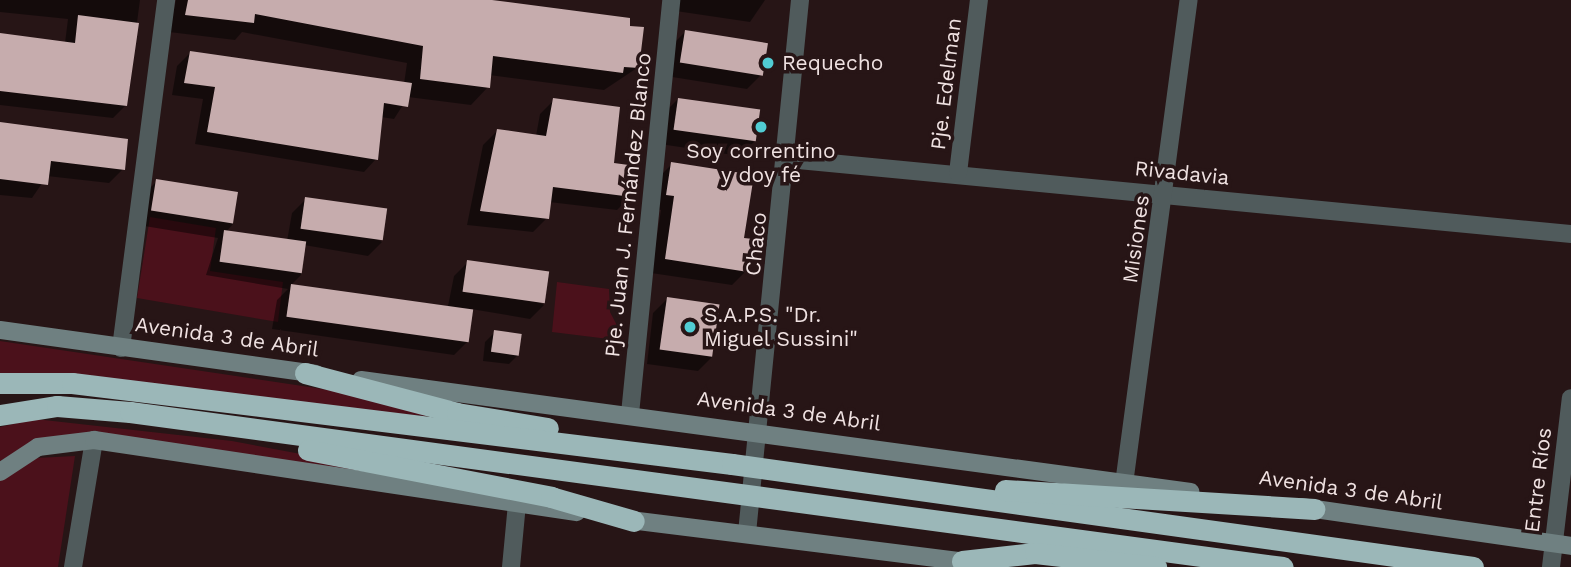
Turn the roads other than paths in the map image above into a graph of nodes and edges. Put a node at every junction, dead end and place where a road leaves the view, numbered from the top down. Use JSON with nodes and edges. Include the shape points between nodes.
{"nodes":[{"id":1,"x":166,"y":0,"type":"edge"},
{"id":2,"x":671,"y":0,"type":"edge"},
{"id":3,"x":800,"y":0,"type":"edge"},
{"id":4,"x":979,"y":0,"type":"edge"},
{"id":5,"x":1189,"y":0,"type":"edge"},
{"id":6,"x":788,"y":159,"type":"junction"},
{"id":7,"x":958,"y":173,"type":"junction"},
{"id":8,"x":1165,"y":195,"type":"junction"},
{"id":9,"x":1571,"y":234,"type":"edge"},
{"id":10,"x":0,"y":330,"type":"edge"},
{"id":11,"x":121,"y":348,"type":"junction"},
{"id":12,"x":305,"y":373,"type":"junction"},
{"id":13,"x":0,"y":383,"type":"edge"},
{"id":14,"x":1571,"y":398,"type":"edge"},
{"id":15,"x":630,"y":414,"type":"junction"},
{"id":16,"x":0,"y":415,"type":"edge"},
{"id":17,"x":229,"y":428,"type":"junction"},
{"id":18,"x":759,"y":431,"type":"junction"},
{"id":19,"x":93,"y":440,"type":"junction"},
{"id":20,"x":732,"y":464,"type":"junction"},
{"id":21,"x":755,"y":467,"type":"junction"},
{"id":22,"x":0,"y":472,"type":"edge"},
{"id":23,"x":1124,"y":484,"type":"junction"},
{"id":24,"x":922,"y":489,"type":"junction"},
{"id":25,"x":752,"y":497,"type":"junction"},
{"id":26,"x":517,"y":503,"type":"junction"},
{"id":27,"x":1314,"y":509,"type":"junction"},
{"id":28,"x":634,"y":521,"type":"junction"},
{"id":29,"x":747,"y":533,"type":"junction"},
{"id":30,"x":1562,"y":545,"type":"edge"},
{"id":31,"x":898,"y":561,"type":"edge"},
{"id":32,"x":962,"y":561,"type":"junction"},
{"id":33,"x":73,"y":567,"type":"edge"},
{"id":34,"x":511,"y":567,"type":"edge"},
{"id":35,"x":1004,"y":567,"type":"edge"},
{"id":36,"x":1156,"y":567,"type":"edge"},
{"id":37,"x":1283,"y":567,"type":"edge"},
{"id":38,"x":1473,"y":567,"type":"edge"},
{"id":39,"x":1551,"y":567,"type":"edge"}],
"edges":[{"from":1,"to":11,"type":"street"},
{"from":2,"to":15,"type":"street","name":"Pje. Juan J. Fernández Blanco"},
{"from":3,"to":6,"type":"street","name":"Chaco"},
{"from":4,"to":7,"type":"street","name":"Pje. Edelman"},
{"from":5,"to":8,"type":"street","name":"Misiones"},
{"from":6,"to":7,"type":"street","name":"Rivadavia"},
{"from":6,"to":18,"type":"street","name":"Chaco"},
{"from":7,"to":8,"type":"street","name":"Rivadavia"},
{"from":8,"to":9,"type":"street","name":"Rivadavia"},
{"from":8,"to":23,"type":"street","name":"Misiones"},
{"from":10,"to":11,"type":"main road","name":"Avenida 3 de Abril"},
{"from":11,"to":12,"type":"main road","name":"Avenida 3 de Abril"},
{"from":12,"to":15,"type":"main road","name":"Avenida 3 de Abril"},
{"from":12,"to":20,"type":"highway","via":[[457,413]]},
{"from":13,"to":20,"type":"highway","via":[[72,383]]},
{"from":14,"to":30,"type":"street","name":"Entre Ríos"},
{"from":15,"to":18,"type":"main road","name":"Avenida 3 de Abril"},
{"from":16,"to":17,"type":"highway","via":[[57,406]]},
{"from":17,"to":25,"type":"highway"},
{"from":17,"to":28,"type":"highway","via":[[319,453],[551,497]]},
{"from":18,"to":21,"type":"street","name":"Chaco"},
{"from":18,"to":23,"type":"main road","name":"Avenida 3 de Abril"},
{"from":19,"to":22,"type":"main road","via":[[38,447]]},
{"from":19,"to":26,"type":"main road"},
{"from":19,"to":33,"type":"street"},
{"from":20,"to":21,"type":"highway"},
{"from":21,"to":24,"type":"highway"},
{"from":21,"to":25,"type":"street","name":"Chaco"},
{"from":23,"to":27,"type":"main road","name":"Avenida 3 de Abril"},
{"from":24,"to":27,"type":"highway","via":[[1035,490]]},
{"from":24,"to":38,"type":"highway"},
{"from":25,"to":29,"type":"street","name":"Chaco"},
{"from":25,"to":37,"type":"highway"},
{"from":26,"to":28,"type":"main road"},
{"from":26,"to":34,"type":"street"},
{"from":27,"to":30,"type":"main road","name":"Avenida 3 de Abril"},
{"from":28,"to":29,"type":"main road"},
{"from":29,"to":31,"type":"main road"},
{"from":30,"to":39,"type":"street","name":"Entre Ríos"},
{"from":31,"to":32,"type":"main road"},
{"from":32,"to":35,"type":"main road"},
{"from":32,"to":36,"type":"highway","via":[[1035,553]]}]}
